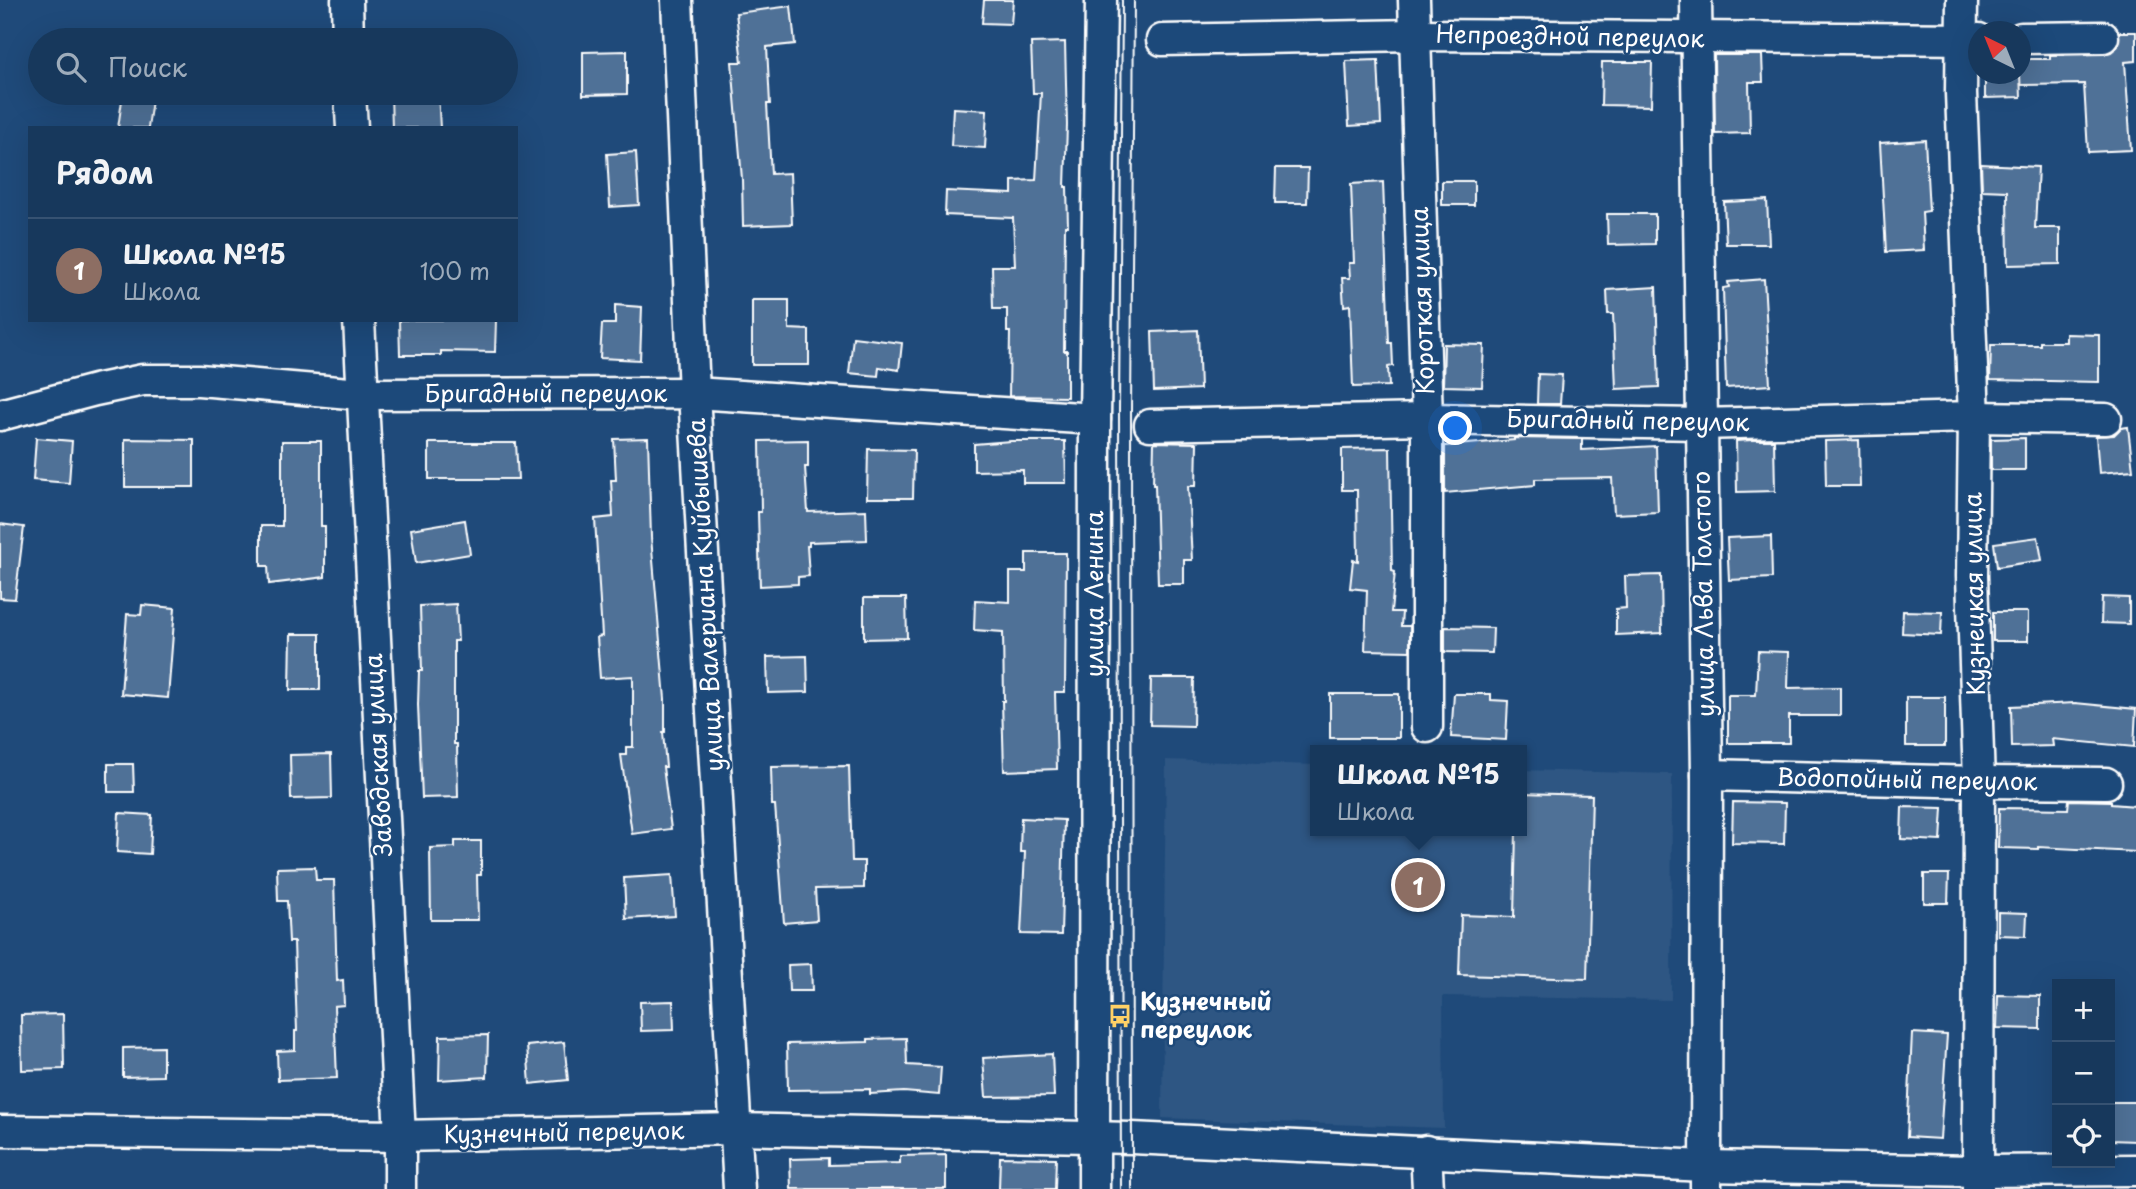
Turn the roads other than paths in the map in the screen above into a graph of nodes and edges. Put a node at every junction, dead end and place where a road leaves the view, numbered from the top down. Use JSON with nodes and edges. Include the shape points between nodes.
{"nodes":[{"id":1,"x":347,"y":0,"type":"edge"},
{"id":2,"x":677,"y":0,"type":"edge"},
{"id":3,"x":1101,"y":0,"type":"edge"},
{"id":4,"x":1414,"y":0,"type":"edge"},
{"id":5,"x":1696,"y":0,"type":"edge"},
{"id":6,"x":1962,"y":0,"type":"edge"},
{"id":7,"x":348,"y":28,"type":"edge"},
{"id":8,"x":1968,"y":29,"type":"edge"},
{"id":9,"x":1415,"y":35,"type":"junction"},
{"id":10,"x":2103,"y":37,"type":"dead end"},
{"id":11,"x":1696,"y":38,"type":"junction"},
{"id":12,"x":2031,"y":38,"type":"edge"},
{"id":13,"x":1968,"y":39,"type":"edge"},
{"id":14,"x":1162,"y":40,"type":"dead end"},
{"id":15,"x":1968,"y":51,"type":"edge"},
{"id":16,"x":351,"y":105,"type":"edge"},
{"id":17,"x":352,"y":126,"type":"edge"},
{"id":18,"x":359,"y":322,"type":"edge"},
{"id":19,"x":694,"y":393,"type":"junction"},
{"id":20,"x":361,"y":394,"type":"junction"},
{"id":21,"x":0,"y":415,"type":"edge"},
{"id":22,"x":1974,"y":417,"type":"junction"},
{"id":23,"x":2106,"y":418,"type":"dead end"},
{"id":24,"x":1095,"y":419,"type":"junction"},
{"id":25,"x":1427,"y":419,"type":"junction"},
{"id":26,"x":1700,"y":424,"type":"junction"},
{"id":27,"x":1150,"y":425,"type":"dead end"},
{"id":28,"x":1427,"y":727,"type":"dead end"},
{"id":29,"x":1707,"y":775,"type":"junction"},
{"id":30,"x":1979,"y":782,"type":"junction"},
{"id":31,"x":2106,"y":783,"type":"dead end"},
{"id":32,"x":736,"y":1129,"type":"junction"},
{"id":33,"x":0,"y":1131,"type":"edge"},
{"id":34,"x":400,"y":1136,"type":"junction"},
{"id":35,"x":1094,"y":1138,"type":"junction"},
{"id":36,"x":1426,"y":1151,"type":"junction"},
{"id":37,"x":2136,"y":1170,"type":"edge"},
{"id":38,"x":1706,"y":1177,"type":"edge"},
{"id":39,"x":1977,"y":1180,"type":"edge"},
{"id":40,"x":400,"y":1189,"type":"edge"},
{"id":41,"x":738,"y":1189,"type":"edge"},
{"id":42,"x":1094,"y":1189,"type":"edge"},
{"id":43,"x":1428,"y":1189,"type":"edge"}],
"edges":[{"from":1,"to":7,"type":"street"},
{"from":2,"to":19,"type":"street","name":"улица Валериана Куйбышева"},
{"from":3,"to":24,"type":"street","name":"улица Ленина"},
{"from":4,"to":9,"type":"street","name":"Короткая улица"},
{"from":5,"to":11,"type":"street","name":"улица Льва Толстого"},
{"from":6,"to":8,"type":"street","name":"Кузнецкая улица"},
{"from":9,"to":11,"type":"street","name":"Непроездной переулок"},
{"from":9,"to":14,"type":"street","name":"Непроездной переулок"},
{"from":9,"to":25,"type":"street","name":"Короткая улица"},
{"from":10,"to":12,"type":"street"},
{"from":11,"to":13,"type":"street","name":"Непроездной переулок"},
{"from":11,"to":26,"type":"street","name":"улица Льва Толстого"},
{"from":15,"to":22,"type":"street","name":"Кузнецкая улица","via":[[1961,93]]},
{"from":16,"to":17,"type":"street"},
{"from":18,"to":20,"type":"street","name":"Заводская улица"},
{"from":19,"to":20,"type":"street","name":"Бригадный переулок"},
{"from":19,"to":24,"type":"street","name":"Бригадный переулок"},
{"from":19,"to":32,"type":"street","name":"улица Валериана Куйбышева"},
{"from":20,"to":21,"type":"street","name":"Бригадный переулок","via":[[199,380],[143,380]]},
{"from":20,"to":34,"type":"street","name":"Заводская улица"},
{"from":22,"to":23,"type":"street","name":"Бригадный переулок"},
{"from":22,"to":26,"type":"street","name":"Бригадный переулок"},
{"from":22,"to":30,"type":"street","name":"Кузнецкая улица","via":[[1972,576]]},
{"from":24,"to":35,"type":"street","name":"улица Ленина"},
{"from":25,"to":26,"type":"street","name":"Бригадный переулок"},
{"from":25,"to":27,"type":"street","name":"Бригадный переулок"},
{"from":25,"to":28,"type":"street","name":"Короткая улица"},
{"from":26,"to":29,"type":"street","name":"улица Льва Толстого"},
{"from":29,"to":30,"type":"street","name":"Водопойный переулок"},
{"from":29,"to":38,"type":"street","name":"улица Льва Толстого"},
{"from":30,"to":31,"type":"street","name":"Водопойный переулок"},
{"from":30,"to":39,"type":"street","name":"Кузнецкая улица"},
{"from":32,"to":34,"type":"street","name":"Кузнечный переулок"},
{"from":32,"to":35,"type":"street","name":"Кузнечный переулок"},
{"from":32,"to":41,"type":"street","name":"улица Валериана Куйбышева"},
{"from":33,"to":34,"type":"street","name":"Кузнечный переулок"},
{"from":34,"to":40,"type":"street","name":"Заводская улица"},
{"from":35,"to":36,"type":"street","name":"Кузнечный переулок"},
{"from":35,"to":42,"type":"street","name":"улица Ленина"},
{"from":36,"to":38,"type":"street","name":"Кузнечный переулок"},
{"from":36,"to":43,"type":"street"},
{"from":37,"to":39,"type":"street","name":"Кузнечный переулок"},
{"from":38,"to":39,"type":"street","name":"Кузнечный переулок"}]}
